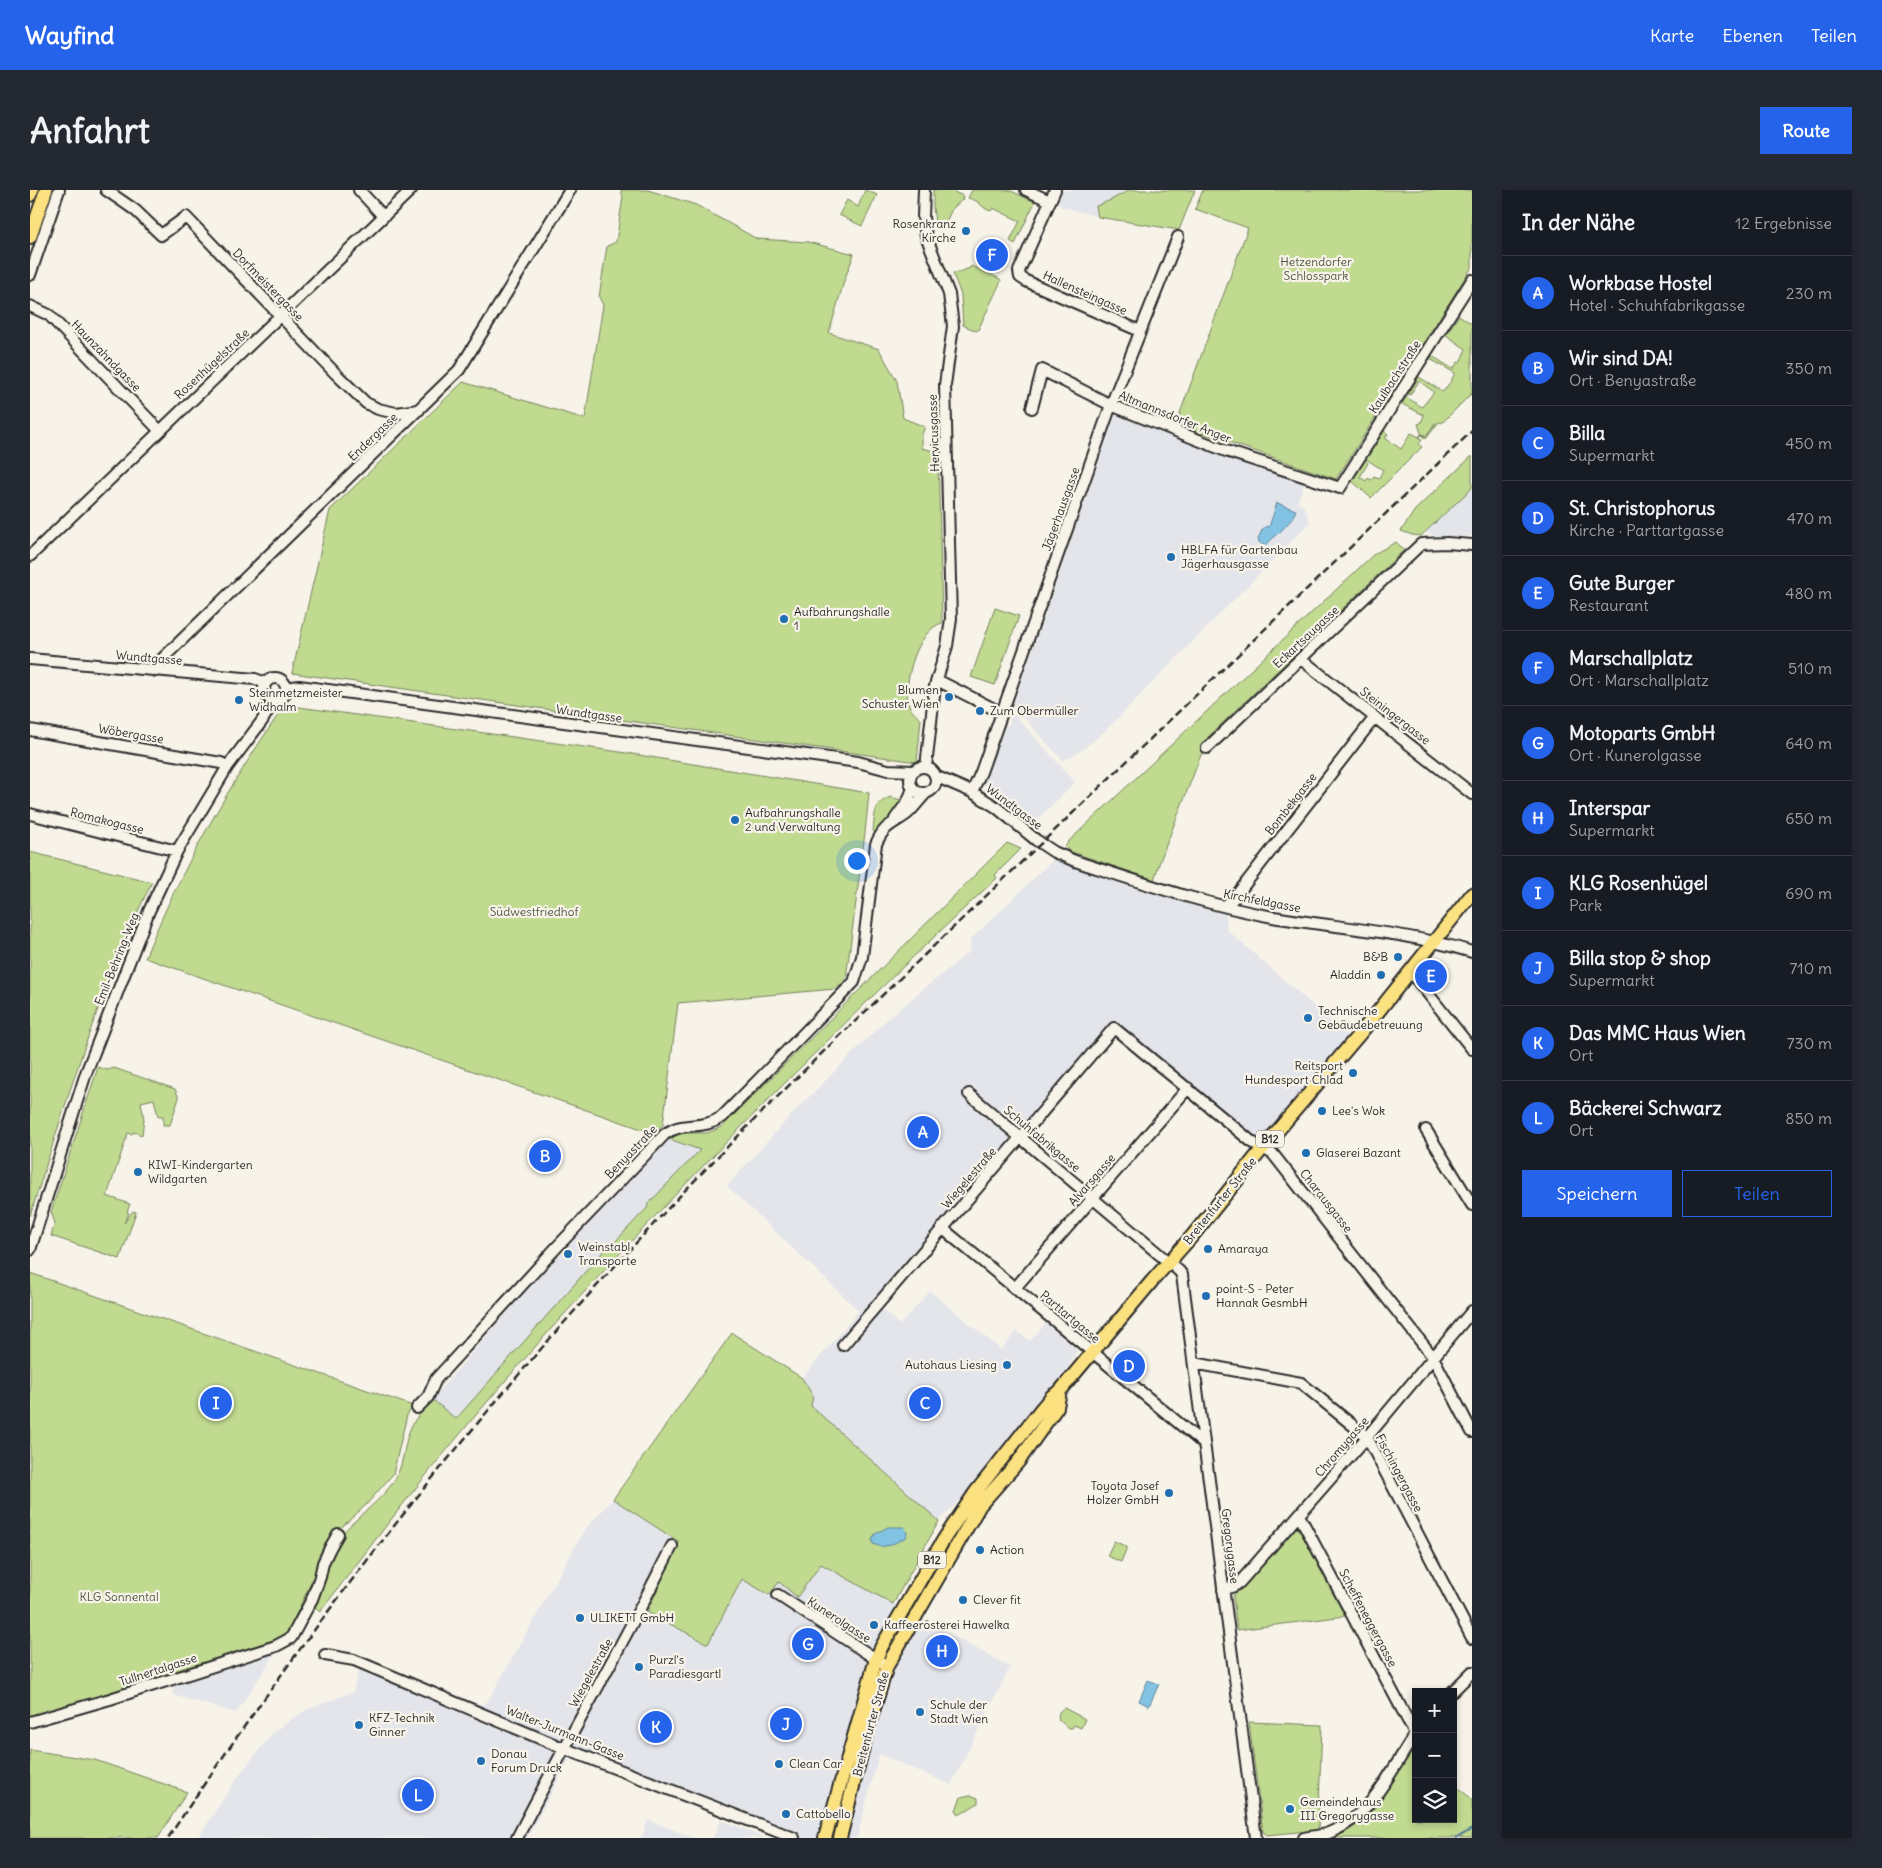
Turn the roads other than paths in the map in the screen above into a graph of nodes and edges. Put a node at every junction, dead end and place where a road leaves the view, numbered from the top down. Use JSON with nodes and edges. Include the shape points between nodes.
{"nodes":[{"id":1,"x":32,"y":190,"type":"edge"},
{"id":2,"x":46,"y":190,"type":"edge"},
{"id":3,"x":59,"y":190,"type":"edge"},
{"id":4,"x":106,"y":190,"type":"edge"},
{"id":5,"x":358,"y":190,"type":"edge"},
{"id":6,"x":411,"y":190,"type":"edge"},
{"id":7,"x":924,"y":190,"type":"edge"},
{"id":8,"x":1026,"y":190,"type":"edge"},
{"id":9,"x":1055,"y":190,"type":"edge"},
{"id":10,"x":565,"y":192,"type":"edge"},
{"id":11,"x":30,"y":195,"type":"edge"},
{"id":12,"x":1050,"y":201,"type":"junction"},
{"id":13,"x":384,"y":216,"type":"junction"},
{"id":14,"x":1178,"y":236,"type":"dead end"},
{"id":15,"x":30,"y":237,"type":"edge"},
{"id":16,"x":30,"y":275,"type":"edge"},
{"id":17,"x":1472,"y":280,"type":"edge"},
{"id":18,"x":30,"y":306,"type":"edge"},
{"id":19,"x":281,"y":316,"type":"junction"},
{"id":20,"x":1140,"y":332,"type":"junction"},
{"id":21,"x":1111,"y":405,"type":"junction"},
{"id":22,"x":1032,"y":408,"type":"dead end"},
{"id":23,"x":419,"y":410,"type":"junction"},
{"id":24,"x":160,"y":430,"type":"junction"},
{"id":25,"x":1340,"y":488,"type":"joint"},
{"id":26,"x":1472,"y":545,"type":"edge"},
{"id":27,"x":30,"y":556,"type":"edge"},
{"id":28,"x":30,"y":659,"type":"edge"},
{"id":29,"x":1301,"y":659,"type":"junction"},
{"id":30,"x":156,"y":671,"type":"junction"},
{"id":31,"x":938,"y":680,"type":"junction"},
{"id":32,"x":266,"y":683,"type":"junction"},
{"id":33,"x":286,"y":688,"type":"junction"},
{"id":34,"x":274,"y":700,"type":"junction"},
{"id":35,"x":1002,"y":712,"type":"junction"},
{"id":36,"x":1375,"y":717,"type":"junction"},
{"id":37,"x":30,"y":730,"type":"edge"},
{"id":38,"x":1207,"y":748,"type":"dead end"},
{"id":39,"x":228,"y":766,"type":"junction"},
{"id":40,"x":926,"y":767,"type":"junction"},
{"id":41,"x":888,"y":770,"type":"junction"},
{"id":42,"x":913,"y":771,"type":"junction"},
{"id":43,"x":936,"y":776,"type":"junction"},
{"id":44,"x":911,"y":785,"type":"junction"},
{"id":45,"x":958,"y":787,"type":"junction"},
{"id":46,"x":929,"y":790,"type":"junction"},
{"id":47,"x":972,"y":792,"type":"junction"},
{"id":48,"x":1472,"y":794,"type":"edge"},
{"id":49,"x":30,"y":814,"type":"edge"},
{"id":50,"x":893,"y":822,"type":"junction"},
{"id":51,"x":177,"y":851,"type":"junction"},
{"id":52,"x":1054,"y":852,"type":"joint"},
{"id":53,"x":1472,"y":894,"type":"edge"},
{"id":54,"x":1225,"y":906,"type":"junction"},
{"id":55,"x":1433,"y":942,"type":"junction"},
{"id":56,"x":1472,"y":952,"type":"edge"},
{"id":57,"x":1410,"y":971,"type":"junction"},
{"id":58,"x":1114,"y":1028,"type":"joint"},
{"id":59,"x":1472,"y":1049,"type":"edge"},
{"id":60,"x":1188,"y":1088,"type":"junction"},
{"id":61,"x":968,"y":1094,"type":"dead end"},
{"id":62,"x":1426,"y":1130,"type":"dead end"},
{"id":63,"x":1021,"y":1137,"type":"junction"},
{"id":64,"x":1263,"y":1148,"type":"junction"},
{"id":65,"x":1093,"y":1198,"type":"junction"},
{"id":66,"x":1472,"y":1205,"type":"edge"},
{"id":67,"x":942,"y":1228,"type":"junction"},
{"id":68,"x":30,"y":1250,"type":"edge"},
{"id":69,"x":1169,"y":1262,"type":"junction"},
{"id":70,"x":1015,"y":1288,"type":"junction"},
{"id":71,"x":1472,"y":1311,"type":"edge"},
{"id":72,"x":843,"y":1345,"type":"dead end"},
{"id":73,"x":1092,"y":1352,"type":"junction"},
{"id":74,"x":1433,"y":1357,"type":"junction"},
{"id":75,"x":1194,"y":1364,"type":"junction"},
{"id":76,"x":417,"y":1408,"type":"dead end"},
{"id":77,"x":1472,"y":1432,"type":"edge"},
{"id":78,"x":1367,"y":1437,"type":"junction"},
{"id":79,"x":1204,"y":1444,"type":"junction"},
{"id":80,"x":1299,"y":1515,"type":"junction"},
{"id":81,"x":338,"y":1534,"type":"dead end"},
{"id":82,"x":672,"y":1546,"type":"dead end"},
{"id":83,"x":1223,"y":1590,"type":"junction"},
{"id":84,"x":778,"y":1595,"type":"dead end"},
{"id":85,"x":1472,"y":1638,"type":"edge"},
{"id":86,"x":325,"y":1655,"type":"dead end"},
{"id":87,"x":881,"y":1662,"type":"junction"},
{"id":88,"x":1472,"y":1672,"type":"edge"},
{"id":89,"x":1456,"y":1688,"type":"edge"},
{"id":90,"x":30,"y":1722,"type":"edge"},
{"id":91,"x":1412,"y":1727,"type":"edge"},
{"id":92,"x":1412,"y":1738,"type":"edge"},
{"id":93,"x":563,"y":1748,"type":"junction"},
{"id":94,"x":517,"y":1838,"type":"edge"},
{"id":95,"x":794,"y":1838,"type":"edge"},
{"id":96,"x":825,"y":1838,"type":"edge"},
{"id":97,"x":840,"y":1838,"type":"edge"},
{"id":98,"x":1256,"y":1838,"type":"edge"},
{"id":99,"x":1304,"y":1838,"type":"edge"}],
"edges":[{"from":1,"to":11,"type":"main road"},
{"from":2,"to":15,"type":"main road"},
{"from":3,"to":16,"type":"street"},
{"from":4,"to":19,"type":"street","name":"Dorfmeistergasse","via":[[134,209],[161,235],[186,217]]},
{"from":5,"to":13,"type":"street"},
{"from":6,"to":13,"type":"street","name":"Rosenhügelstraße"},
{"from":7,"to":31,"type":"street","name":"Hervicusgasse","via":[[926,236],[949,294],[953,326],[945,385],[951,619]]},
{"from":8,"to":12,"type":"street"},
{"from":9,"to":12,"type":"street"},
{"from":10,"to":23,"type":"street","name":"Endergasse","via":[[460,370]]},
{"from":12,"to":20,"type":"street","name":"Hallensteingasse","via":[[1019,271],[1020,277]]},
{"from":13,"to":19,"type":"street","name":"Rosenhügelstraße"},
{"from":14,"to":20,"type":"street","name":"Jägerhausgasse"},
{"from":17,"to":25,"type":"street","name":"Kaulbachstraße"},
{"from":18,"to":24,"type":"street","name":"Haunzahndgasse","via":[[49,315]]},
{"from":19,"to":23,"type":"street","name":"Dorfmeistergasse","via":[[366,403],[396,413]]},
{"from":19,"to":24,"type":"street","name":"Rosenhügelstraße"},
{"from":20,"to":21,"type":"street","name":"Jägerhausgasse"},
{"from":21,"to":22,"type":"street","name":"Altmannsdorfer Anger","via":[[1042,370]]},
{"from":21,"to":25,"type":"street","name":"Altmannsdorfer Anger","via":[[1226,451]]},
{"from":21,"to":35,"type":"street","name":"Jägerhausgasse"},
{"from":23,"to":30,"type":"street","name":"Endergasse","via":[[159,662]]},
{"from":24,"to":27,"type":"street","name":"Rosenhügelstraße"},
{"from":26,"to":29,"type":"street","name":"Eckartsaugasse","via":[[1422,544]]},
{"from":28,"to":30,"type":"street","name":"Wundtgasse"},
{"from":29,"to":36,"type":"street","name":"Steiningergasse"},
{"from":29,"to":38,"type":"street","name":"Eckartsaugasse"},
{"from":30,"to":32,"type":"street","name":"Wundtgasse","via":[[255,679]]},
{"from":31,"to":35,"type":"street"},
{"from":31,"to":40,"type":"street","name":"Hervicusgasse"},
{"from":32,"to":33,"type":"street","via":[[279,679]]},
{"from":32,"to":34,"type":"street","via":[[265,694]]},
{"from":33,"to":34,"type":"street","via":[[284,695]]},
{"from":33,"to":41,"type":"street","name":"Wundtgasse","via":[[299,686],[858,762]]},
{"from":34,"to":39,"type":"street","name":"Emil-Behring-Weg"},
{"from":35,"to":47,"type":"street","name":"Jägerhausgasse"},
{"from":36,"to":48,"type":"street","name":"Steiningergasse"},
{"from":36,"to":54,"type":"street","name":"Bombekgasse"},
{"from":37,"to":39,"type":"street","name":"Wöbergasse","via":[[221,762]]},
{"from":39,"to":51,"type":"street","name":"Emil-Behring-Weg"},
{"from":40,"to":42,"type":"street"},
{"from":40,"to":43,"type":"street"},
{"from":41,"to":42,"type":"street","name":"Wundtgasse"},
{"from":41,"to":44,"type":"street","name":"Wundtgasse"},
{"from":42,"to":44,"type":"street"},
{"from":43,"to":45,"type":"street","name":"Wundtgasse"},
{"from":43,"to":46,"type":"street"},
{"from":44,"to":46,"type":"street","via":[[921,793]]},
{"from":44,"to":50,"type":"street","name":"Benyastraße","via":[[908,801]]},
{"from":45,"to":46,"type":"street","name":"Wundtgasse"},
{"from":45,"to":47,"type":"street","name":"Wundtgasse"},
{"from":46,"to":50,"type":"street","name":"Benyastraße","via":[[908,814]]},
{"from":47,"to":52,"type":"street","name":"Wundtgasse"},
{"from":49,"to":51,"type":"street","name":"Romakogasse"},
{"from":50,"to":76,"type":"street","name":"Benyastraße","via":[[876,844],[862,957],[854,982],[722,1117],[704,1125],[674,1128],[665,1134],[436,1379],[428,1397]]},
{"from":51,"to":68,"type":"street","name":"Emil-Behring-Weg","via":[[124,971],[86,1072]]},
{"from":52,"to":54,"type":"street","name":"Kirchfeldgasse"},
{"from":53,"to":55,"type":"main road","name":"Breitenfurter Straße","number":"B12"},
{"from":54,"to":55,"type":"street","name":"Kirchfeldgasse","via":[[1271,917]]},
{"from":55,"to":56,"type":"street","name":"Kirchfeldgasse"},
{"from":55,"to":57,"type":"main road","name":"Breitenfurter Straße","number":"B12"},
{"from":57,"to":59,"type":"street"},
{"from":57,"to":64,"type":"main road","name":"Breitenfurter Straße","number":"B12"},
{"from":58,"to":60,"type":"street","name":"Charausgasse"},
{"from":58,"to":63,"type":"street","name":"Wiegelestraße"},
{"from":60,"to":64,"type":"street","name":"Charausgasse"},
{"from":60,"to":65,"type":"street","name":"Alvarsgasse"},
{"from":61,"to":63,"type":"street","name":"Schuhfabrikgasse"},
{"from":62,"to":66,"type":"street"},
{"from":63,"to":65,"type":"street","name":"Schuhfabrikgasse"},
{"from":63,"to":67,"type":"street","name":"Wiegelestraße"},
{"from":64,"to":69,"type":"main road","name":"Breitenfurter Straße","number":"B12"},
{"from":64,"to":74,"type":"street","name":"Charausgasse","via":[[1273,1154]]},
{"from":65,"to":69,"type":"street","name":"Schuhfabrikgasse"},
{"from":65,"to":70,"type":"street","name":"Alvarsgasse"},
{"from":67,"to":70,"type":"street","name":"Parttartgasse"},
{"from":67,"to":72,"type":"street","name":"Wiegelestraße"},
{"from":69,"to":73,"type":"main road","name":"Breitenfurter Straße","number":"B12"},
{"from":69,"to":75,"type":"street","name":"Gregorygasse","via":[[1184,1280]]},
{"from":70,"to":73,"type":"street","name":"Parttartgasse"},
{"from":71,"to":74,"type":"street","name":"Chromygasse"},
{"from":73,"to":79,"type":"street","name":"Parttartgasse"},
{"from":73,"to":87,"type":"main road","name":"Breitenfurter Straße","number":"B12","via":[[1042,1408],[975,1493],[944,1539]]},
{"from":74,"to":77,"type":"street","name":"Charausgasse"},
{"from":74,"to":78,"type":"street","name":"Chromygasse"},
{"from":75,"to":78,"type":"street","name":"Fischingergasse","via":[[1301,1383]]},
{"from":75,"to":79,"type":"street","name":"Gregorygasse"},
{"from":78,"to":80,"type":"street","name":"Chromygasse"},
{"from":78,"to":85,"type":"street","name":"Fischingergasse"},
{"from":79,"to":83,"type":"street","name":"Gregorygasse"},
{"from":80,"to":83,"type":"street","name":"Chromygasse","via":[[1240,1582]]},
{"from":80,"to":91,"type":"street","name":"Scheffeneggergasse"},
{"from":81,"to":90,"type":"street","name":"Tullnertalgasse","via":[[323,1563],[312,1599],[291,1638],[276,1646]]},
{"from":82,"to":93,"type":"street","name":"Wiegelestraße"},
{"from":83,"to":98,"type":"street","name":"Gregorygasse"},
{"from":84,"to":87,"type":"street","name":"Kunerolgasse"},
{"from":86,"to":93,"type":"street","name":"Walter-Jurmann-Gasse","via":[[354,1660]]},
{"from":87,"to":96,"type":"main road","name":"Breitenfurter Straße","number":"B12"},
{"from":87,"to":97,"type":"main road","name":"Breitenfurter Straße","number":"B12"},
{"from":88,"to":89,"type":"street"},
{"from":92,"to":99,"type":"street","via":[[1374,1798],[1354,1820],[1329,1833]]},
{"from":93,"to":94,"type":"street","name":"Wiegelestraße"},
{"from":93,"to":95,"type":"street","name":"Walter-Jurmann-Gasse"}]}
